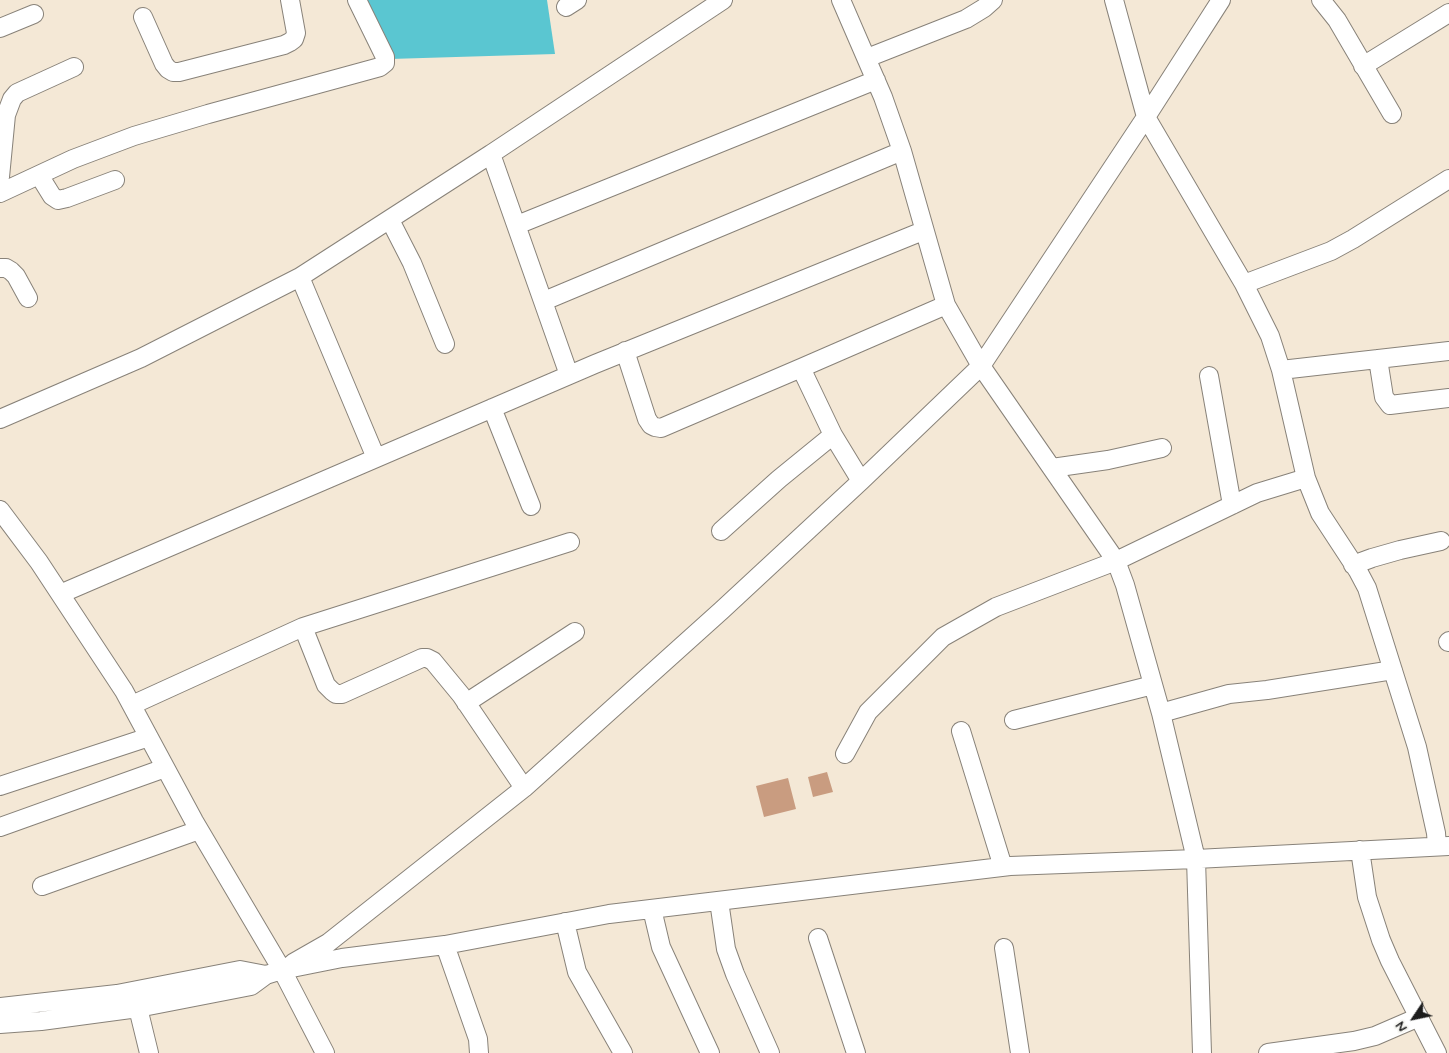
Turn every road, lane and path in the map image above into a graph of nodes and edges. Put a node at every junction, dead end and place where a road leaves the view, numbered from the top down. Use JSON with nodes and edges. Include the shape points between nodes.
{"nodes":[{"id":1,"x":290,"y":0,"type":"edge"},
{"id":2,"x":357,"y":0,"type":"edge"},
{"id":3,"x":723,"y":0,"type":"edge"},
{"id":4,"x":841,"y":0,"type":"edge"},
{"id":5,"x":993,"y":0,"type":"edge"},
{"id":6,"x":1114,"y":0,"type":"edge"},
{"id":7,"x":1221,"y":0,"type":"edge"},
{"id":8,"x":1321,"y":0,"type":"edge"},
{"id":9,"x":1449,"y":13,"type":"edge"},
{"id":10,"x":34,"y":14,"type":"dead end"},
{"id":11,"x":143,"y":17,"type":"dead end"},
{"id":12,"x":0,"y":28,"type":"edge"},
{"id":13,"x":867,"y":58,"type":"junction"},
{"id":14,"x":1363,"y":66,"type":"junction"},
{"id":15,"x":74,"y":67,"type":"dead end"},
{"id":16,"x":876,"y":80,"type":"junction"},
{"id":17,"x":1392,"y":114,"type":"dead end"},
{"id":18,"x":1146,"y":117,"type":"junction"},
{"id":19,"x":902,"y":151,"type":"junction"},
{"id":20,"x":491,"y":154,"type":"junction"},
{"id":21,"x":39,"y":175,"type":"junction"},
{"id":22,"x":0,"y":178,"type":"edge"},
{"id":23,"x":1449,"y":179,"type":"edge"},
{"id":24,"x":115,"y":180,"type":"dead end"},
{"id":25,"x":0,"y":193,"type":"edge"},
{"id":26,"x":390,"y":220,"type":"junction"},
{"id":27,"x":517,"y":225,"type":"junction"},
{"id":28,"x":924,"y":231,"type":"junction"},
{"id":29,"x":0,"y":268,"type":"edge"},
{"id":30,"x":300,"y":277,"type":"junction"},
{"id":31,"x":1244,"y":284,"type":"junction"},
{"id":32,"x":28,"y":298,"type":"dead end"},
{"id":33,"x":544,"y":301,"type":"junction"},
{"id":34,"x":946,"y":305,"type":"junction"},
{"id":35,"x":445,"y":344,"type":"dead end"},
{"id":36,"x":625,"y":351,"type":"junction"},
{"id":37,"x":1449,"y":351,"type":"edge"},
{"id":38,"x":1378,"y":359,"type":"junction"},
{"id":39,"x":981,"y":366,"type":"junction"},
{"id":40,"x":801,"y":368,"type":"junction"},
{"id":41,"x":1281,"y":370,"type":"junction"},
{"id":42,"x":569,"y":375,"type":"junction"},
{"id":43,"x":1210,"y":376,"type":"dead end"},
{"id":44,"x":1449,"y":398,"type":"edge"},
{"id":45,"x":492,"y":408,"type":"junction"},
{"id":46,"x":0,"y":418,"type":"edge"},
{"id":47,"x":833,"y":435,"type":"junction"},
{"id":48,"x":1162,"y":448,"type":"dead end"},
{"id":49,"x":376,"y":458,"type":"junction"},
{"id":50,"x":1052,"y":468,"type":"junction"},
{"id":51,"x":1306,"y":478,"type":"junction"},
{"id":52,"x":861,"y":481,"type":"junction"},
{"id":53,"x":1232,"y":505,"type":"junction"},
{"id":54,"x":531,"y":506,"type":"dead end"},
{"id":55,"x":0,"y":510,"type":"edge"},
{"id":56,"x":721,"y":531,"type":"dead end"},
{"id":57,"x":1441,"y":541,"type":"dead end"},
{"id":58,"x":570,"y":542,"type":"dead end"},
{"id":59,"x":1116,"y":561,"type":"junction"},
{"id":60,"x":1354,"y":565,"type":"junction"},
{"id":61,"x":60,"y":594,"type":"junction"},
{"id":62,"x":303,"y":627,"type":"junction"},
{"id":63,"x":575,"y":632,"type":"dead end"},
{"id":64,"x":1393,"y":670,"type":"junction"},
{"id":65,"x":1153,"y":685,"type":"junction"},
{"id":66,"x":466,"y":703,"type":"junction"},
{"id":67,"x":132,"y":705,"type":"junction"},
{"id":68,"x":1161,"y":713,"type":"junction"},
{"id":69,"x":1014,"y":720,"type":"dead end"},
{"id":70,"x":961,"y":731,"type":"dead end"},
{"id":71,"x":149,"y":737,"type":"junction"},
{"id":72,"x":846,"y":754,"type":"dead end"},
{"id":73,"x":165,"y":768,"type":"junction"},
{"id":74,"x":0,"y":786,"type":"edge"},
{"id":75,"x":524,"y":788,"type":"junction"},
{"id":76,"x":0,"y":827,"type":"edge"},
{"id":77,"x":199,"y":830,"type":"junction"},
{"id":78,"x":1445,"y":846,"type":"edge"},
{"id":79,"x":1360,"y":850,"type":"junction"},
{"id":80,"x":1196,"y":859,"type":"junction"},
{"id":81,"x":1003,"y":867,"type":"junction"},
{"id":82,"x":42,"y":886,"type":"dead end"},
{"id":83,"x":719,"y":901,"type":"junction"},
{"id":84,"x":652,"y":909,"type":"junction"},
{"id":85,"x":566,"y":922,"type":"junction"},
{"id":86,"x":818,"y":938,"type":"dead end"},
{"id":87,"x":445,"y":945,"type":"junction"},
{"id":88,"x":1004,"y":948,"type":"dead end"},
{"id":89,"x":274,"y":973,"type":"junction"},
{"id":90,"x":0,"y":1007,"type":"edge"},
{"id":91,"x":138,"y":1008,"type":"junction"},
{"id":92,"x":1418,"y":1017,"type":"junction"},
{"id":93,"x":0,"y":1024,"type":"edge"},
{"id":94,"x":149,"y":1053,"type":"edge"},
{"id":95,"x":325,"y":1053,"type":"edge"},
{"id":96,"x":478,"y":1053,"type":"edge"},
{"id":97,"x":623,"y":1053,"type":"edge"},
{"id":98,"x":710,"y":1053,"type":"edge"},
{"id":99,"x":770,"y":1053,"type":"edge"},
{"id":100,"x":856,"y":1053,"type":"edge"},
{"id":101,"x":1020,"y":1053,"type":"edge"},
{"id":102,"x":1202,"y":1053,"type":"edge"},
{"id":103,"x":1268,"y":1053,"type":"edge"},
{"id":104,"x":1437,"y":1053,"type":"edge"}],
"edges":[{"from":1,"to":11,"type":"street","via":[[296,33],[290,42],[179,72],[173,72],[164,64]]},
{"from":2,"to":21,"type":"street","via":[[384,58],[385,63],[380,67],[134,136]]},
{"from":3,"to":20,"type":"street"},
{"from":4,"to":13,"type":"street"},
{"from":5,"to":13,"type":"street","via":[[966,20]]},
{"from":6,"to":18,"type":"street"},
{"from":7,"to":18,"type":"street"},
{"from":8,"to":14,"type":"street","via":[[1337,20]]},
{"from":9,"to":14,"type":"street"},
{"from":10,"to":12,"type":"street"},
{"from":13,"to":16,"type":"street"},
{"from":14,"to":17,"type":"street"},
{"from":15,"to":22,"type":"street","via":[[16,93],[12,99],[6,115]]},
{"from":16,"to":19,"type":"street"},
{"from":16,"to":27,"type":"street"},
{"from":18,"to":31,"type":"street"},
{"from":18,"to":39,"type":"street"},
{"from":19,"to":28,"type":"street"},
{"from":19,"to":33,"type":"street"},
{"from":20,"to":26,"type":"street"},
{"from":20,"to":27,"type":"street"},
{"from":21,"to":24,"type":"street","via":[[58,200]]},
{"from":21,"to":25,"type":"street"},
{"from":23,"to":31,"type":"street","via":[[1331,251]]},
{"from":26,"to":30,"type":"street"},
{"from":26,"to":35,"type":"street","via":[[412,263]]},
{"from":27,"to":33,"type":"street"},
{"from":28,"to":34,"type":"street"},
{"from":28,"to":36,"type":"street"},
{"from":29,"to":32,"type":"street","via":[[6,268],[16,276]]},
{"from":30,"to":46,"type":"street","via":[[141,358]]},
{"from":30,"to":49,"type":"street"},
{"from":31,"to":41,"type":"street","via":[[1270,336]]},
{"from":33,"to":42,"type":"street"},
{"from":34,"to":39,"type":"street"},
{"from":34,"to":40,"type":"street"},
{"from":36,"to":40,"type":"street","via":[[647,419],[655,428]]},
{"from":36,"to":42,"type":"street"},
{"from":37,"to":38,"type":"street"},
{"from":38,"to":41,"type":"street"},
{"from":38,"to":44,"type":"street","via":[[1384,397],[1390,405]]},
{"from":39,"to":50,"type":"street"},
{"from":39,"to":52,"type":"street"},
{"from":40,"to":47,"type":"street"},
{"from":41,"to":51,"type":"street"},
{"from":42,"to":45,"type":"street"},
{"from":43,"to":53,"type":"street"},
{"from":45,"to":49,"type":"street"},
{"from":45,"to":54,"type":"street"},
{"from":47,"to":52,"type":"street"},
{"from":47,"to":56,"type":"street"},
{"from":48,"to":50,"type":"street"},
{"from":49,"to":61,"type":"street"},
{"from":50,"to":59,"type":"street"},
{"from":51,"to":53,"type":"street","via":[[1257,493]]},
{"from":51,"to":60,"type":"street","via":[[1320,513]]},
{"from":52,"to":75,"type":"street"},
{"from":53,"to":59,"type":"street"},
{"from":55,"to":61,"type":"street"},
{"from":57,"to":60,"type":"street"},
{"from":58,"to":62,"type":"street"},
{"from":59,"to":65,"type":"street"},
{"from":59,"to":72,"type":"street","via":[[996,607],[943,637],[868,712]]},
{"from":60,"to":64,"type":"street","via":[[1367,588]]},
{"from":61,"to":67,"type":"street"},
{"from":62,"to":66,"type":"street","via":[[326,684],[336,694],[427,658],[439,668]]},
{"from":62,"to":67,"type":"street"},
{"from":63,"to":66,"type":"street"},
{"from":64,"to":68,"type":"street","via":[[1229,694]]},
{"from":64,"to":78,"type":"street","via":[[1418,747],[1436,833]]},
{"from":65,"to":68,"type":"street"},
{"from":65,"to":69,"type":"street"},
{"from":66,"to":75,"type":"street"},
{"from":67,"to":71,"type":"street"},
{"from":68,"to":80,"type":"street"},
{"from":70,"to":81,"type":"street"},
{"from":71,"to":73,"type":"street"},
{"from":71,"to":74,"type":"street"},
{"from":73,"to":76,"type":"street"},
{"from":73,"to":77,"type":"street"},
{"from":75,"to":89,"type":"street","via":[[328,943]]},
{"from":77,"to":82,"type":"street"},
{"from":77,"to":89,"type":"street"},
{"from":78,"to":79,"type":"street"},
{"from":79,"to":80,"type":"street"},
{"from":79,"to":92,"type":"street","via":[[1367,897],[1381,940]]},
{"from":80,"to":81,"type":"street"},
{"from":80,"to":102,"type":"street"},
{"from":81,"to":83,"type":"street"},
{"from":83,"to":84,"type":"street"},
{"from":83,"to":99,"type":"street","via":[[726,949]]},
{"from":84,"to":85,"type":"street"},
{"from":84,"to":98,"type":"street","via":[[664,953]]},
{"from":85,"to":87,"type":"street"},
{"from":85,"to":97,"type":"street","via":[[577,972]]},
{"from":86,"to":100,"type":"street"},
{"from":87,"to":89,"type":"street","via":[[342,958]]},
{"from":87,"to":96,"type":"street","via":[[478,1039]]},
{"from":88,"to":101,"type":"street"},
{"from":89,"to":90,"type":"street","via":[[240,970],[117,994]]},
{"from":89,"to":91,"type":"street","via":[[251,986]]},
{"from":89,"to":95,"type":"street"},
{"from":91,"to":93,"type":"street"},
{"from":91,"to":94,"type":"street"},
{"from":92,"to":103,"type":"street","via":[[1376,1036]]},
{"from":92,"to":104,"type":"street"}]}
